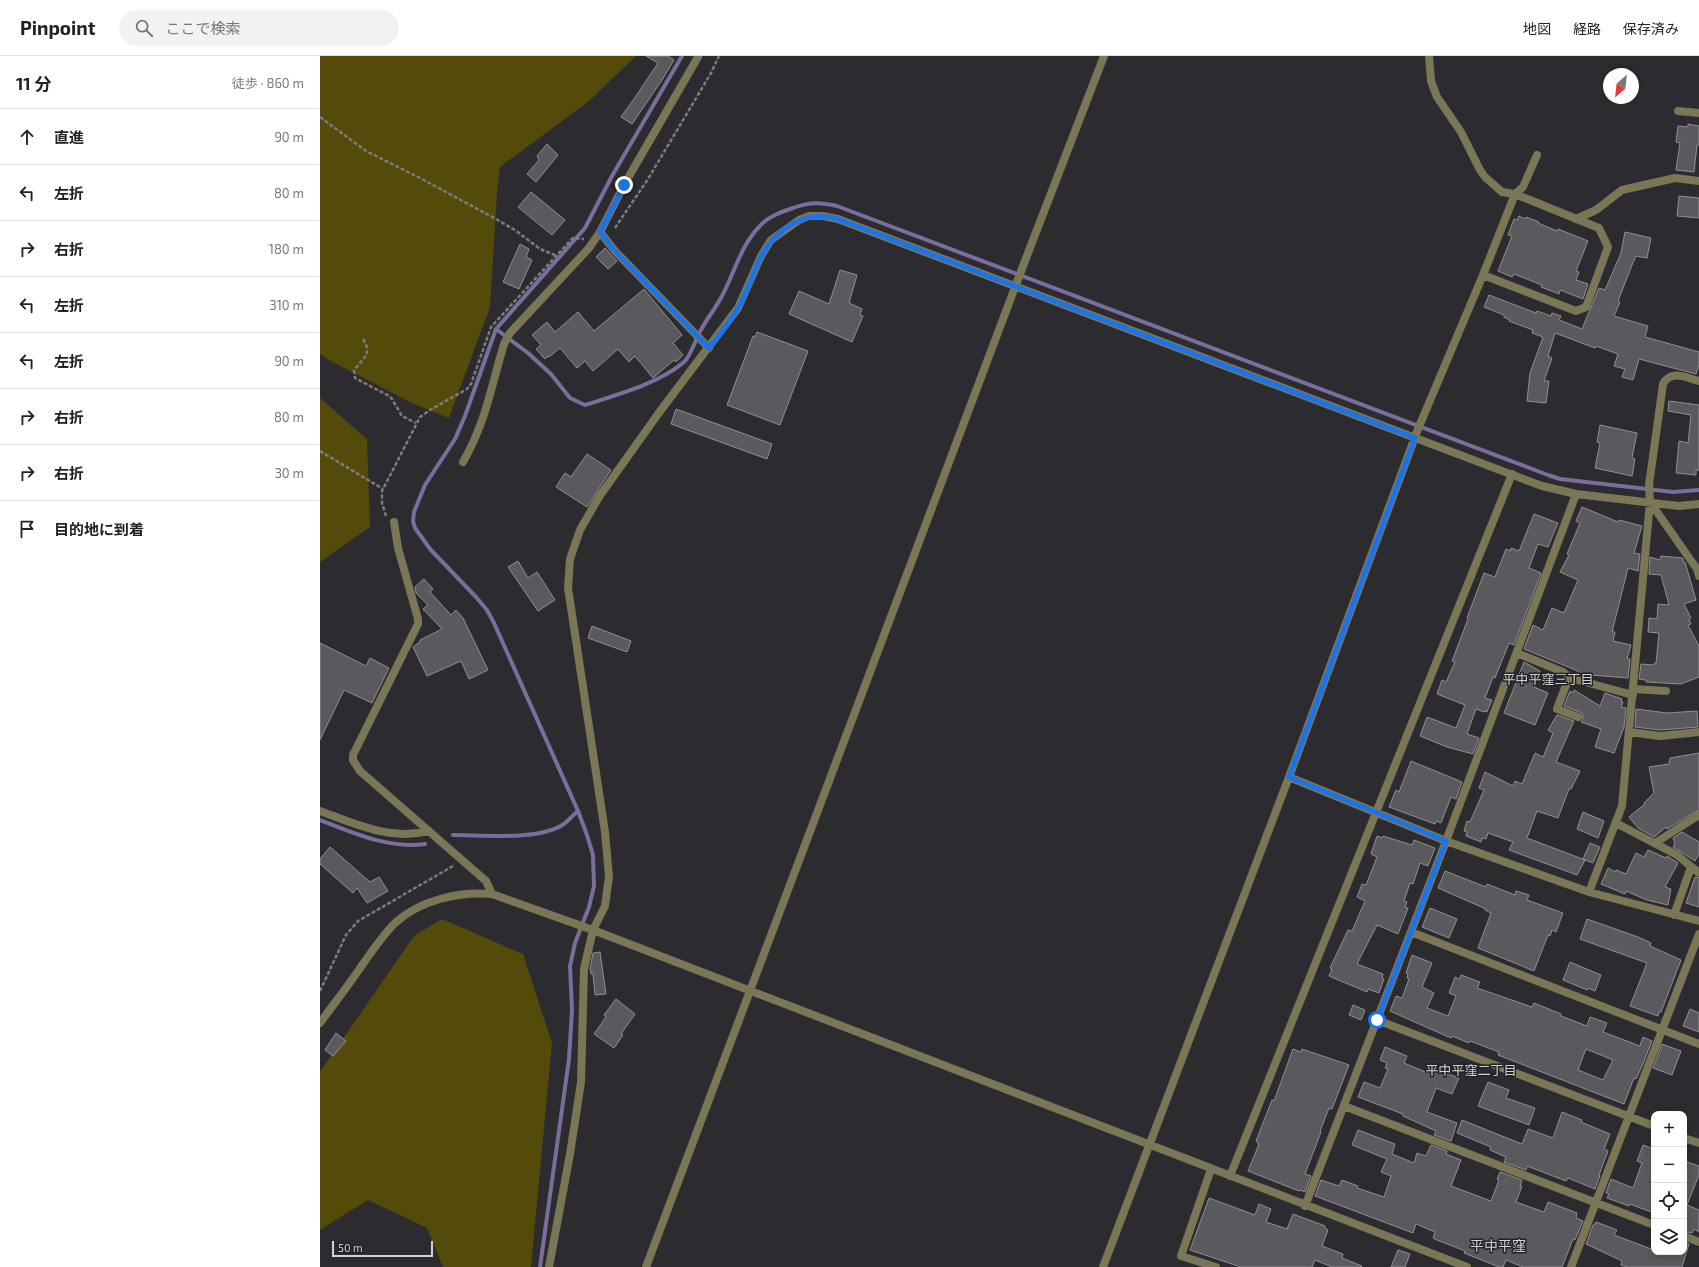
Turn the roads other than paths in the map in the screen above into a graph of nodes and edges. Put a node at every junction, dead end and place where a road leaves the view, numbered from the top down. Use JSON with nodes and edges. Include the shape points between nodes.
{"nodes":[{"id":1,"x":698,"y":56,"type":"edge"},
{"id":2,"x":1104,"y":56,"type":"edge"},
{"id":3,"x":1429,"y":56,"type":"edge"},
{"id":4,"x":1678,"y":111,"type":"dead end"},
{"id":5,"x":1699,"y":113,"type":"edge"},
{"id":6,"x":1537,"y":155,"type":"dead end"},
{"id":7,"x":1699,"y":181,"type":"edge"},
{"id":8,"x":1515,"y":194,"type":"junction"},
{"id":9,"x":1576,"y":219,"type":"junction"},
{"id":10,"x":600,"y":232,"type":"junction"},
{"id":11,"x":1483,"y":275,"type":"junction"},
{"id":12,"x":1017,"y":283,"type":"junction"},
{"id":13,"x":709,"y":348,"type":"junction"},
{"id":14,"x":1699,"y":382,"type":"edge"},
{"id":15,"x":1415,"y":438,"type":"junction"},
{"id":16,"x":463,"y":462,"type":"dead end"},
{"id":17,"x":1512,"y":474,"type":"junction"},
{"id":18,"x":1576,"y":494,"type":"junction"},
{"id":19,"x":1650,"y":502,"type":"junction"},
{"id":20,"x":1699,"y":504,"type":"edge"},
{"id":21,"x":394,"y":522,"type":"road end"},
{"id":22,"x":1699,"y":576,"type":"edge"},
{"id":23,"x":1517,"y":653,"type":"junction"},
{"id":24,"x":1570,"y":682,"type":"junction"},
{"id":25,"x":1666,"y":691,"type":"dead end"},
{"id":26,"x":1633,"y":692,"type":"junction"},
{"id":27,"x":1578,"y":717,"type":"dead end"},
{"id":28,"x":1629,"y":732,"type":"junction"},
{"id":29,"x":1699,"y":732,"type":"edge"},
{"id":30,"x":1289,"y":777,"type":"junction"},
{"id":31,"x":320,"y":811,"type":"edge"},
{"id":32,"x":1375,"y":813,"type":"junction"},
{"id":33,"x":1699,"y":815,"type":"edge"},
{"id":34,"x":1616,"y":823,"type":"junction"},
{"id":35,"x":429,"y":831,"type":"junction"},
{"id":36,"x":1446,"y":841,"type":"junction"},
{"id":37,"x":1655,"y":843,"type":"junction"},
{"id":38,"x":1691,"y":867,"type":"junction"},
{"id":39,"x":1699,"y":872,"type":"edge"},
{"id":40,"x":1589,"y":892,"type":"junction"},
{"id":41,"x":492,"y":894,"type":"junction"},
{"id":42,"x":1674,"y":915,"type":"junction"},
{"id":43,"x":1699,"y":921,"type":"edge"},
{"id":44,"x":585,"y":927,"type":"junction"},
{"id":45,"x":1411,"y":932,"type":"junction"},
{"id":46,"x":1699,"y":934,"type":"edge"},
{"id":47,"x":750,"y":990,"type":"junction"},
{"id":48,"x":1377,"y":1020,"type":"junction"},
{"id":49,"x":320,"y":1023,"type":"edge"},
{"id":50,"x":1662,"y":1030,"type":"junction"},
{"id":51,"x":1699,"y":1044,"type":"edge"},
{"id":52,"x":1344,"y":1106,"type":"junction"},
{"id":53,"x":1629,"y":1117,"type":"junction"},
{"id":54,"x":1651,"y":1125,"type":"edge"},
{"id":55,"x":1687,"y":1139,"type":"edge"},
{"id":56,"x":1699,"y":1143,"type":"edge"},
{"id":57,"x":1149,"y":1145,"type":"junction"},
{"id":58,"x":1211,"y":1169,"type":"junction"},
{"id":59,"x":1230,"y":1176,"type":"junction"},
{"id":60,"x":1596,"y":1202,"type":"junction"},
{"id":61,"x":1305,"y":1206,"type":"junction"},
{"id":62,"x":1651,"y":1224,"type":"edge"},
{"id":63,"x":1687,"y":1237,"type":"edge"},
{"id":64,"x":1699,"y":1242,"type":"edge"},
{"id":65,"x":549,"y":1267,"type":"edge"},
{"id":66,"x":646,"y":1267,"type":"edge"},
{"id":67,"x":1103,"y":1267,"type":"edge"},
{"id":68,"x":1216,"y":1267,"type":"edge"},
{"id":69,"x":1467,"y":1267,"type":"edge"},
{"id":70,"x":1571,"y":1267,"type":"edge"}],
"edges":[{"from":1,"to":10,"type":"street"},
{"from":2,"to":12,"type":"street"},
{"from":3,"to":8,"type":"street","via":[[1430,81],[1437,97],[1461,132],[1480,170],[1502,192]]},
{"from":4,"to":5,"type":"street"},
{"from":6,"to":8,"type":"street","via":[[1523,187]]},
{"from":7,"to":9,"type":"street","via":[[1676,178],[1622,190],[1596,210]]},
{"from":8,"to":9,"type":"street"},
{"from":8,"to":11,"type":"street"},
{"from":9,"to":11,"type":"street","via":[[1598,228],[1608,247],[1586,307],[1576,311]]},
{"from":10,"to":13,"type":"street","via":[[615,251]]},
{"from":10,"to":16,"type":"street","via":[[589,248],[510,334],[504,344],[482,422],[475,442]]},
{"from":11,"to":15,"type":"street"},
{"from":12,"to":13,"type":"street","via":[[838,219],[809,216],[771,240],[761,256],[738,308]]},
{"from":12,"to":15,"type":"street"},
{"from":12,"to":47,"type":"street"},
{"from":13,"to":44,"type":"street","via":[[599,497],[580,530],[570,559],[568,588],[605,832],[608,876],[605,906]]},
{"from":14,"to":19,"type":"street","via":[[1677,375],[1668,378],[1663,384],[1649,485]]},
{"from":15,"to":17,"type":"street"},
{"from":15,"to":30,"type":"street"},
{"from":17,"to":18,"type":"street","via":[[1542,486]]},
{"from":17,"to":32,"type":"street"},
{"from":18,"to":19,"type":"street"},
{"from":18,"to":23,"type":"street"},
{"from":19,"to":20,"type":"street","via":[[1679,506]]},
{"from":19,"to":22,"type":"street","via":[[1697,569]]},
{"from":19,"to":26,"type":"street"},
{"from":21,"to":35,"type":"street","via":[[398,548],[418,624],[353,755],[353,760],[360,771]]},
{"from":23,"to":24,"type":"street","via":[[1563,672]]},
{"from":23,"to":36,"type":"street"},
{"from":24,"to":26,"type":"street","via":[[1574,679]]},
{"from":24,"to":27,"type":"street","via":[[1557,709]]},
{"from":25,"to":26,"type":"street"},
{"from":26,"to":28,"type":"street"},
{"from":28,"to":29,"type":"street","via":[[1660,736]]},
{"from":28,"to":34,"type":"street","via":[[1622,806]]},
{"from":30,"to":32,"type":"street"},
{"from":30,"to":57,"type":"street"},
{"from":31,"to":35,"type":"street","via":[[393,834],[418,834]]},
{"from":32,"to":36,"type":"street"},
{"from":32,"to":59,"type":"street"},
{"from":33,"to":37,"type":"street"},
{"from":34,"to":37,"type":"street"},
{"from":34,"to":40,"type":"street"},
{"from":35,"to":41,"type":"street","via":[[486,881]]},
{"from":36,"to":40,"type":"street"},
{"from":36,"to":45,"type":"street"},
{"from":37,"to":38,"type":"street","via":[[1677,855]]},
{"from":38,"to":39,"type":"street"},
{"from":38,"to":42,"type":"street"},
{"from":40,"to":42,"type":"street"},
{"from":41,"to":44,"type":"street"},
{"from":41,"to":49,"type":"street","via":[[478,893],[435,901],[417,908],[396,922],[378,942]]},
{"from":42,"to":43,"type":"street"},
{"from":44,"to":47,"type":"street"},
{"from":44,"to":65,"type":"street","via":[[582,1053],[578,1100]]},
{"from":45,"to":48,"type":"street"},
{"from":45,"to":50,"type":"street"},
{"from":46,"to":50,"type":"street"},
{"from":47,"to":57,"type":"street"},
{"from":47,"to":66,"type":"street"},
{"from":48,"to":52,"type":"street"},
{"from":48,"to":53,"type":"street"},
{"from":50,"to":51,"type":"street"},
{"from":50,"to":53,"type":"street"},
{"from":52,"to":60,"type":"street"},
{"from":52,"to":61,"type":"street"},
{"from":53,"to":54,"type":"street"},
{"from":53,"to":60,"type":"street"},
{"from":55,"to":56,"type":"street"},
{"from":57,"to":58,"type":"street"},
{"from":57,"to":67,"type":"street"},
{"from":58,"to":59,"type":"street"},
{"from":58,"to":68,"type":"street","via":[[1181,1256]]},
{"from":59,"to":61,"type":"street"},
{"from":60,"to":62,"type":"street"},
{"from":60,"to":70,"type":"street"},
{"from":61,"to":69,"type":"street"},
{"from":63,"to":64,"type":"street"}]}
